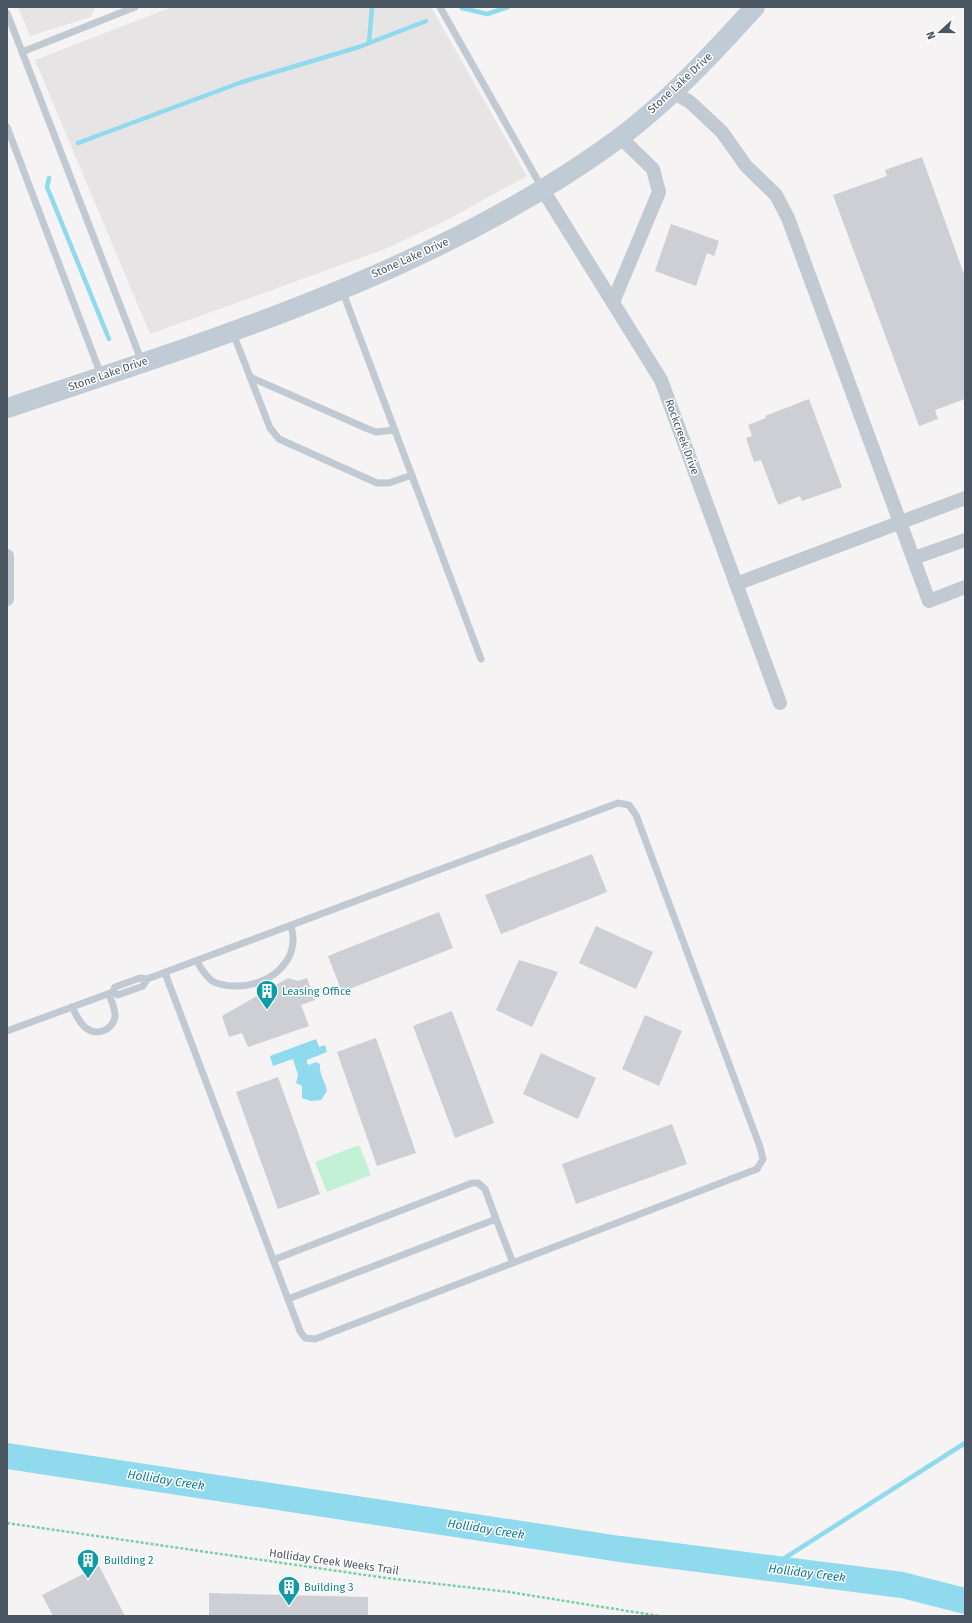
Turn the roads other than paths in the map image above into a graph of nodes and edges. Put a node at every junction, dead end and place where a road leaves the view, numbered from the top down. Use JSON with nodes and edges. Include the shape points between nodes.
{"nodes":[{"id":1,"x":134,"y":7,"type":"edge"},
{"id":2,"x":440,"y":7,"type":"edge"},
{"id":3,"x":755,"y":7,"type":"edge"},
{"id":4,"x":7,"y":13,"type":"edge"},
{"id":5,"x":22,"y":52,"type":"junction"},
{"id":6,"x":673,"y":92,"type":"junction"},
{"id":7,"x":7,"y":127,"type":"edge"},
{"id":8,"x":620,"y":137,"type":"junction"},
{"id":9,"x":543,"y":190,"type":"junction"},
{"id":10,"x":342,"y":288,"type":"junction"},
{"id":11,"x":613,"y":302,"type":"junction"},
{"id":12,"x":232,"y":330,"type":"junction"},
{"id":13,"x":142,"y":363,"type":"junction"},
{"id":14,"x":102,"y":376,"type":"junction"},
{"id":15,"x":250,"y":377,"type":"junction"},
{"id":16,"x":7,"y":408,"type":"edge"},
{"id":17,"x":395,"y":430,"type":"junction"},
{"id":18,"x":412,"y":475,"type":"junction"},
{"id":19,"x":965,"y":498,"type":"edge"},
{"id":20,"x":899,"y":522,"type":"junction"},
{"id":21,"x":965,"y":540,"type":"edge"},
{"id":22,"x":7,"y":556,"type":"edge"},
{"id":23,"x":914,"y":558,"type":"junction"},
{"id":24,"x":736,"y":584,"type":"junction"},
{"id":25,"x":965,"y":587,"type":"edge"},
{"id":26,"x":7,"y":599,"type":"edge"},
{"id":27,"x":481,"y":659,"type":"dead end"},
{"id":28,"x":780,"y":703,"type":"dead end"},
{"id":29,"x":291,"y":926,"type":"junction"},
{"id":30,"x":197,"y":961,"type":"junction"},
{"id":31,"x":165,"y":973,"type":"junction"},
{"id":32,"x":111,"y":993,"type":"junction"},
{"id":33,"x":72,"y":1007,"type":"junction"},
{"id":34,"x":7,"y":1031,"type":"edge"},
{"id":35,"x":496,"y":1219,"type":"junction"},
{"id":36,"x":273,"y":1260,"type":"junction"},
{"id":37,"x":513,"y":1263,"type":"junction"},
{"id":38,"x":288,"y":1299,"type":"junction"}],
"edges":[{"from":1,"to":5,"type":"lane"},
{"from":2,"to":9,"type":"lane"},
{"from":3,"to":6,"type":"street","name":"Stone Lake Drive"},
{"from":4,"to":5,"type":"lane"},
{"from":5,"to":13,"type":"lane"},
{"from":6,"to":8,"type":"street","name":"Stone Lake Drive"},
{"from":6,"to":20,"type":"street","via":[[690,102],[722,132],[746,166],[776,195],[788,218]]},
{"from":7,"to":14,"type":"lane"},
{"from":8,"to":9,"type":"street","name":"Stone Lake Drive"},
{"from":8,"to":11,"type":"street","via":[[653,169],[659,192]]},
{"from":9,"to":10,"type":"street","name":"Stone Lake Drive","via":[[433,249]]},
{"from":9,"to":11,"type":"street","name":"Rockcreek Drive"},
{"from":10,"to":12,"type":"street","name":"Stone Lake Drive"},
{"from":10,"to":17,"type":"lane"},
{"from":11,"to":24,"type":"street","name":"Rockcreek Drive","via":[[661,380]]},
{"from":12,"to":13,"type":"street","name":"Stone Lake Drive"},
{"from":12,"to":15,"type":"lane"},
{"from":13,"to":14,"type":"street","name":"Stone Lake Drive"},
{"from":14,"to":16,"type":"street","name":"Stone Lake Drive"},
{"from":15,"to":17,"type":"lane","via":[[368,430]]},
{"from":15,"to":18,"type":"lane","via":[[270,428],[279,439],[377,483],[389,483]]},
{"from":17,"to":18,"type":"lane"},
{"from":18,"to":27,"type":"lane"},
{"from":19,"to":20,"type":"street"},
{"from":20,"to":23,"type":"street"},
{"from":20,"to":24,"type":"street"},
{"from":21,"to":23,"type":"street"},
{"from":22,"to":26,"type":"street"},
{"from":23,"to":25,"type":"street","via":[[929,601]]},
{"from":24,"to":28,"type":"street","name":"Rockcreek Drive"},
{"from":29,"to":30,"type":"lane"},
{"from":29,"to":30,"type":"lane","via":[[294,936],[293,949],[279,971],[257,984],[227,986],[214,982],[203,972]]},
{"from":29,"to":37,"type":"lane","via":[[618,803],[629,806],[636,815],[760,1147],[762,1159],[756,1169]]},
{"from":30,"to":31,"type":"lane"},
{"from":31,"to":32,"type":"lane","via":[[115,987]]},
{"from":31,"to":36,"type":"lane"},
{"from":32,"to":33,"type":"lane"},
{"from":32,"to":33,"type":"lane","via":[[115,1016],[112,1026],[104,1031],[96,1032],[86,1028]]},
{"from":33,"to":34,"type":"lane"},
{"from":35,"to":36,"type":"lane","via":[[485,1189],[478,1183],[472,1183]]},
{"from":35,"to":37,"type":"lane"},
{"from":35,"to":38,"type":"lane"},
{"from":36,"to":38,"type":"lane"},
{"from":37,"to":38,"type":"lane","via":[[315,1339],[305,1338],[300,1331]]}]}
